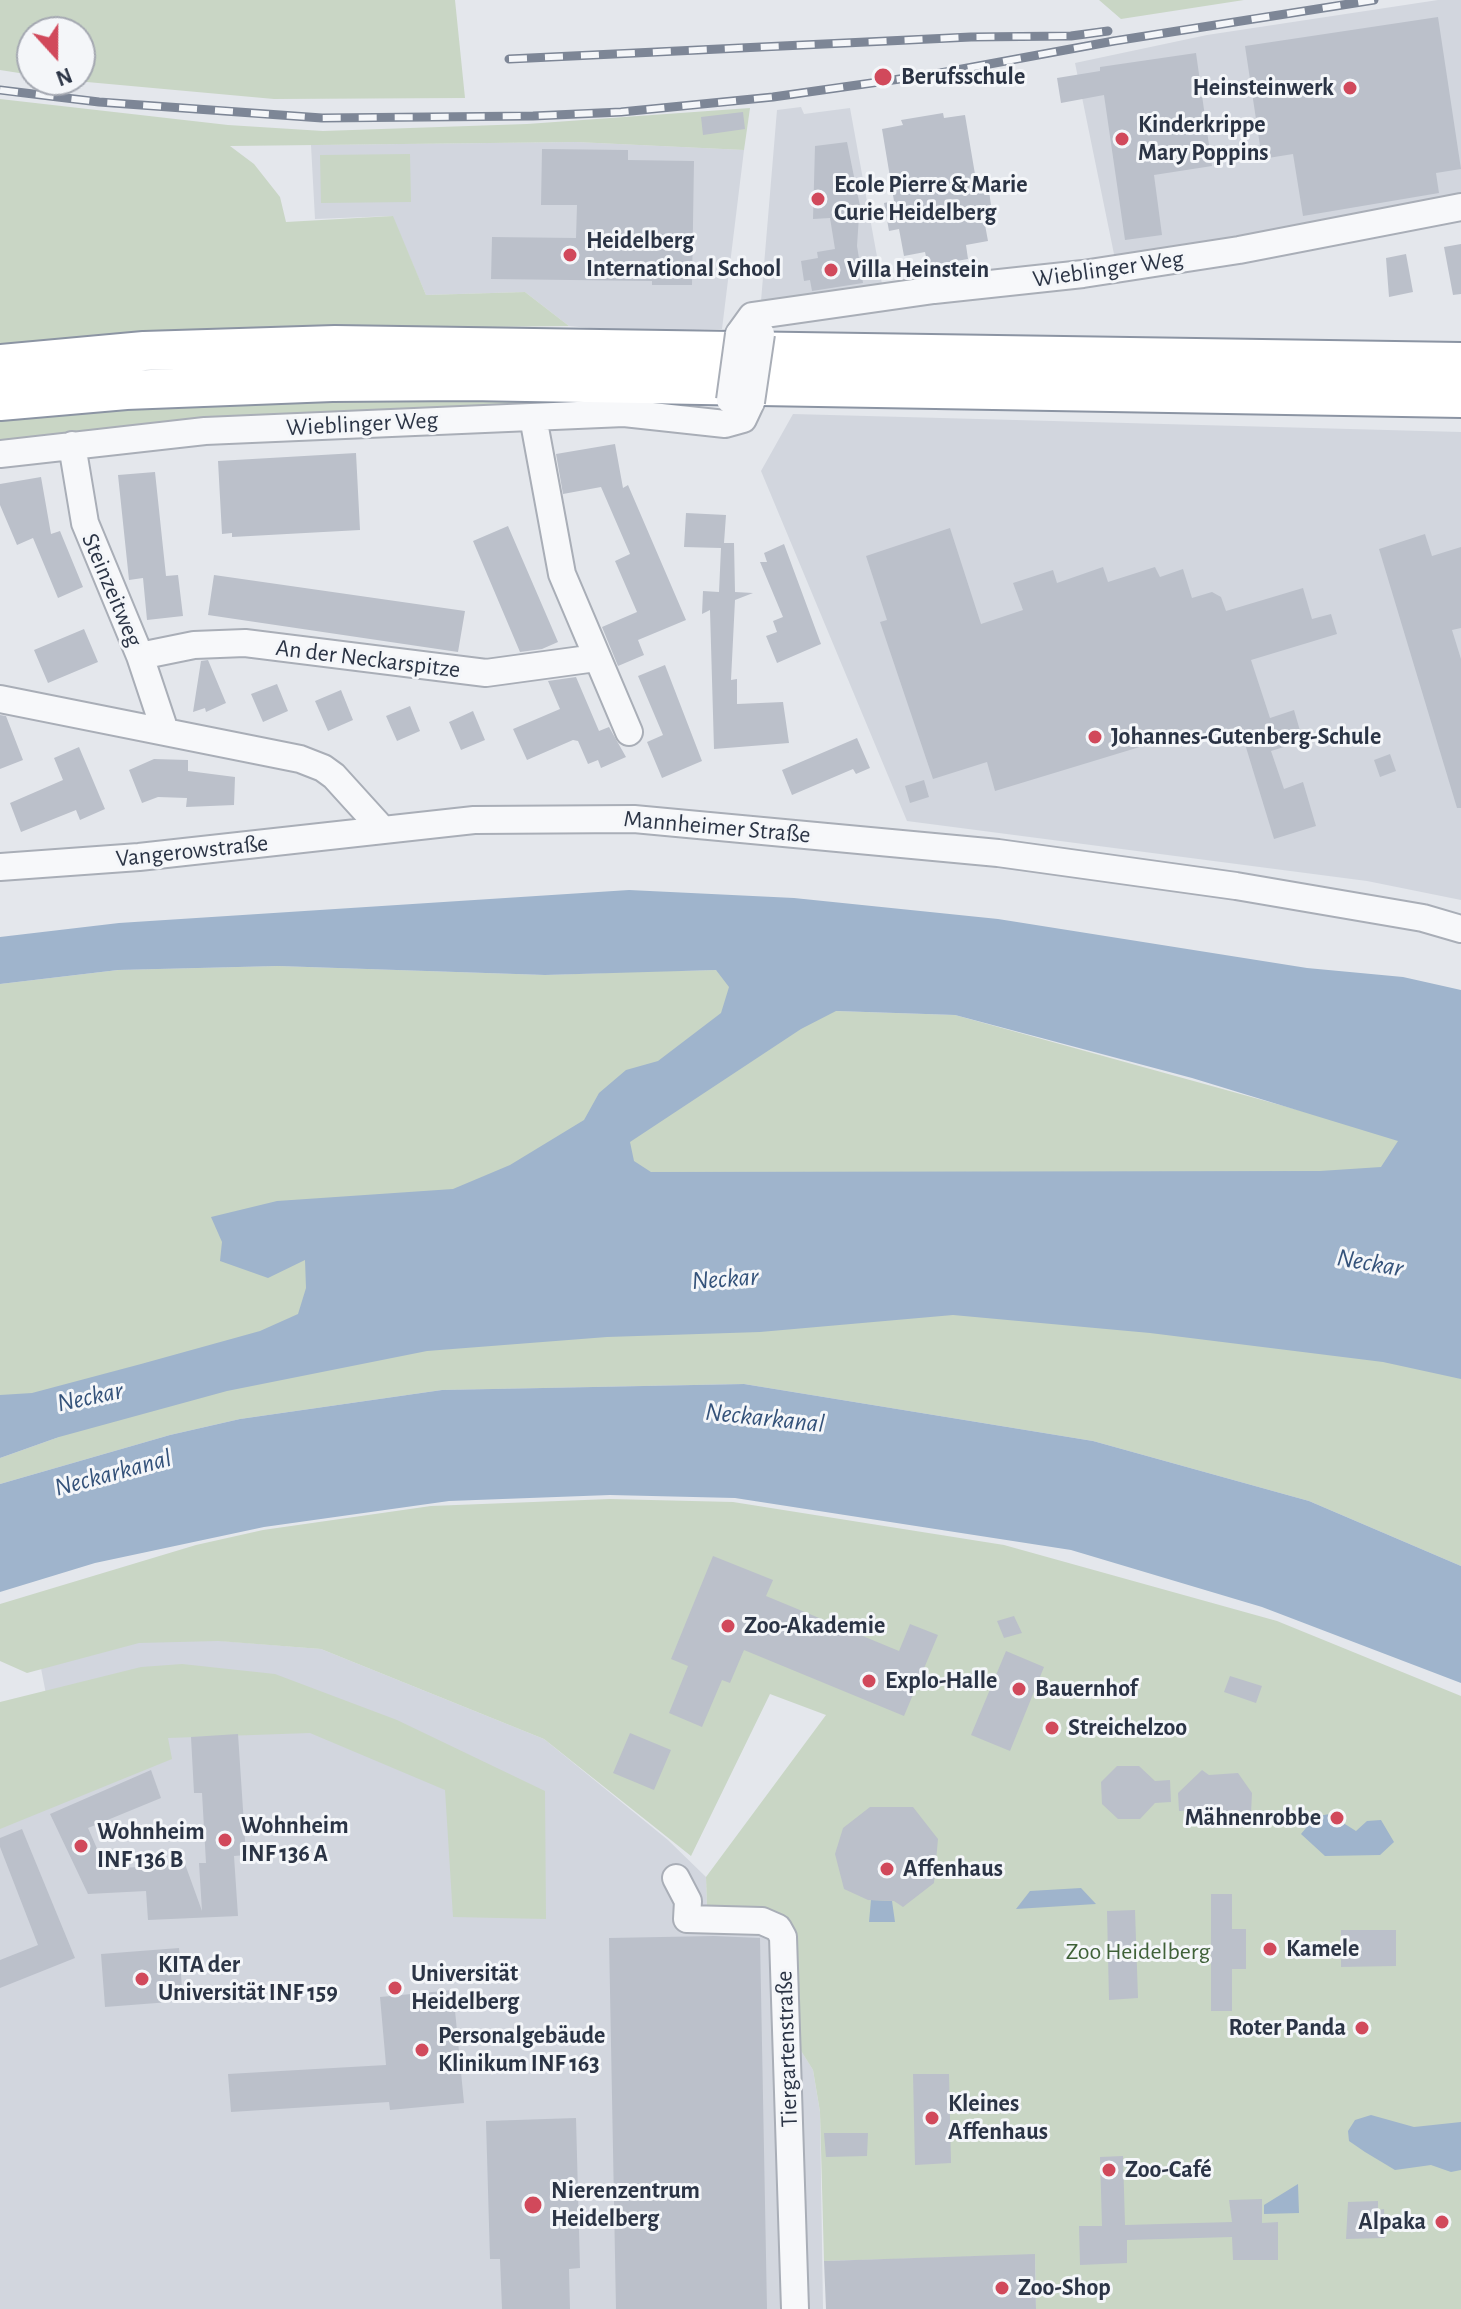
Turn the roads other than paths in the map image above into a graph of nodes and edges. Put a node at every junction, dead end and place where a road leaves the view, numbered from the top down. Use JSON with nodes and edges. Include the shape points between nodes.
{"nodes":[{"id":1,"x":1461,"y":207,"type":"edge"},
{"id":2,"x":1461,"y":362,"type":"edge"},
{"id":3,"x":0,"y":364,"type":"edge"},
{"id":4,"x":1461,"y":398,"type":"edge"},
{"id":5,"x":0,"y":401,"type":"edge"},
{"id":6,"x":533,"y":417,"type":"junction"},
{"id":7,"x":72,"y":445,"type":"junction"},
{"id":8,"x":0,"y":454,"type":"edge"},
{"id":9,"x":140,"y":656,"type":"junction"},
{"id":10,"x":596,"y":658,"type":"junction"},
{"id":11,"x":0,"y":699,"type":"edge"},
{"id":12,"x":165,"y":731,"type":"junction"},
{"id":13,"x":629,"y":732,"type":"dead end"},
{"id":14,"x":383,"y":830,"type":"junction"},
{"id":15,"x":0,"y":867,"type":"edge"},
{"id":16,"x":1461,"y":929,"type":"edge"},
{"id":17,"x":676,"y":1878,"type":"dead end"},
{"id":18,"x":795,"y":2309,"type":"edge"}],
"edges":[{"from":1,"to":6,"type":"street","name":"Wieblinger Weg","bridge":true,"via":[[1239,250],[934,290],[751,328],[737,411]]},
{"from":2,"to":3,"type":"highway","via":[[335,345],[144,351]]},
{"from":4,"to":5,"type":"highway","via":[[468,381],[141,389]]},
{"from":6,"to":7,"type":"street","name":"Wieblinger Weg","via":[[205,431]]},
{"from":6,"to":10,"type":"street","via":[[562,574]]},
{"from":7,"to":8,"type":"street","name":"Wieblinger Weg"},
{"from":7,"to":9,"type":"street","name":"Steinzeitweg","via":[[85,523]]},
{"from":9,"to":10,"type":"street","name":"An der Neckarspitze","via":[[194,645],[245,643],[486,673]]},
{"from":9,"to":12,"type":"street","name":"Steinzeitweg"},
{"from":10,"to":13,"type":"street"},
{"from":11,"to":12,"type":"street"},
{"from":12,"to":14,"type":"street","via":[[323,768]]},
{"from":14,"to":15,"type":"street","name":"Vangerowstraße"},
{"from":14,"to":16,"type":"street","name":"Mannheimer Straße","via":[[552,817],[718,824],[998,853],[1236,886]]},
{"from":17,"to":18,"type":"street","name":"Tiergartenstraße","via":[[688,1901],[687,1919],[762,1921],[778,1928],[783,1937]]}]}
